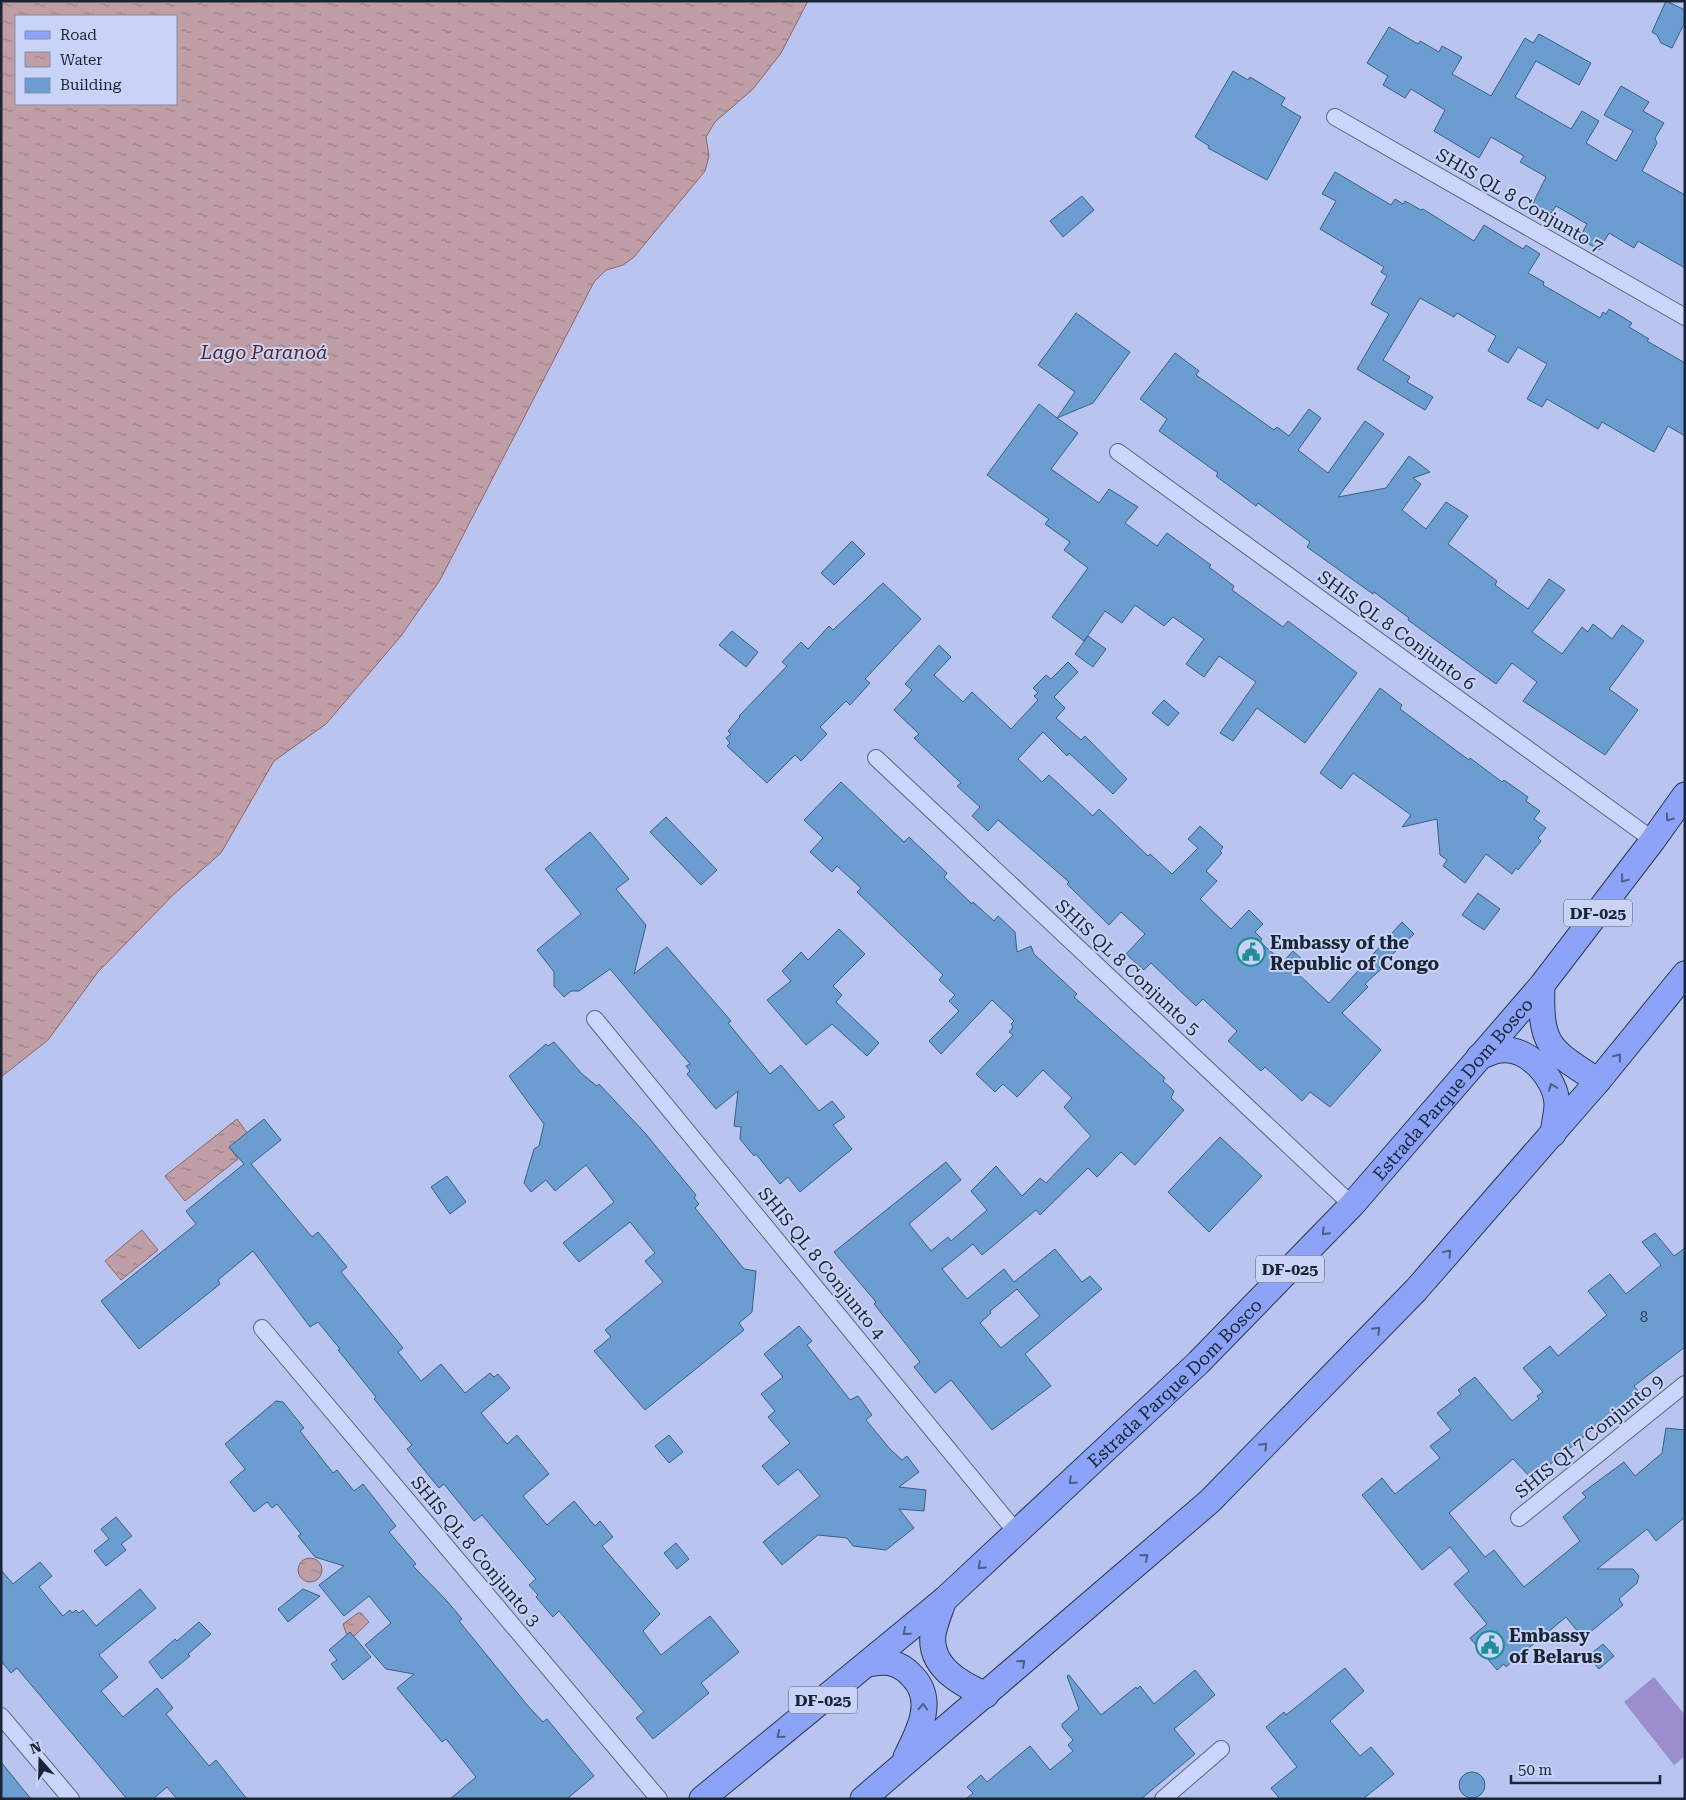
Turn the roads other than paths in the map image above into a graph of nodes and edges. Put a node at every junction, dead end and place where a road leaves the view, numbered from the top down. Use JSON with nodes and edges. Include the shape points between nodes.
{"nodes":[{"id":1,"x":1335,"y":118,"type":"dead end"},
{"id":2,"x":1685,"y":317,"type":"edge"},
{"id":3,"x":1118,"y":452,"type":"dead end"},
{"id":4,"x":876,"y":758,"type":"dead end"},
{"id":5,"x":1685,"y":795,"type":"edge"},
{"id":6,"x":1654,"y":840,"type":"junction"},
{"id":7,"x":1685,"y":974,"type":"edge"},
{"id":8,"x":1542,"y":985,"type":"junction"},
{"id":9,"x":595,"y":1019,"type":"dead end"},
{"id":10,"x":1479,"y":1057,"type":"junction"},
{"id":11,"x":1598,"y":1081,"type":"junction"},
{"id":12,"x":1553,"y":1134,"type":"junction"},
{"id":13,"x":1352,"y":1204,"type":"junction"},
{"id":14,"x":262,"y":1328,"type":"dead end"},
{"id":15,"x":1685,"y":1384,"type":"edge"},
{"id":16,"x":1519,"y":1518,"type":"dead end"},
{"id":17,"x":1017,"y":1533,"type":"junction"},
{"id":18,"x":944,"y":1600,"type":"junction"},
{"id":19,"x":867,"y":1664,"type":"junction"},
{"id":20,"x":986,"y":1695,"type":"junction"},
{"id":21,"x":1,"y":1716,"type":"edge"},
{"id":22,"x":1221,"y":1749,"type":"dead end"},
{"id":23,"x":900,"y":1768,"type":"junction"},
{"id":24,"x":71,"y":1799,"type":"edge"},
{"id":25,"x":660,"y":1799,"type":"edge"},
{"id":26,"x":702,"y":1799,"type":"edge"},
{"id":27,"x":863,"y":1799,"type":"edge"},
{"id":28,"x":1163,"y":1799,"type":"edge"}],
"edges":[{"from":1,"to":2,"type":"street","name":"SHIS QL 8 Conjunto 7"},
{"from":3,"to":6,"type":"street","name":"SHIS QL 8 Conjunto 6"},
{"from":4,"to":13,"type":"street","name":"SHIS QL 8 Conjunto 5"},
{"from":5,"to":6,"type":"main road","name":"Estrada Parque Dom Bosco","number":"DF-025","one_way":true},
{"from":6,"to":8,"type":"main road","name":"Estrada Parque Dom Bosco","number":"DF-025","one_way":true},
{"from":11,"to":7,"type":"main road","one_way":true},
{"from":8,"to":10,"type":"main road","name":"Estrada Parque Dom Bosco","number":"DF-025"},
{"from":8,"to":11,"type":"main road","via":[[1541,1018],[1553,1050]]},
{"from":9,"to":17,"type":"street","name":"SHIS QL 8 Conjunto 4"},
{"from":12,"to":10,"type":"main road","one_way":true,"via":[[1557,1103],[1554,1086],[1545,1073],[1519,1053],[1501,1050]]},
{"from":10,"to":13,"type":"main road","name":"Estrada Parque Dom Bosco","number":"DF-025"},
{"from":11,"to":12,"type":"main road"},
{"from":20,"to":12,"type":"main road","one_way":true,"via":[[1210,1501],[1416,1290]]},
{"from":13,"to":17,"type":"main road","name":"Estrada Parque Dom Bosco","number":"DF-025","one_way":true,"via":[[1198,1363]]},
{"from":14,"to":25,"type":"street","name":"SHIS QL 8 Conjunto 3"},
{"from":15,"to":16,"type":"street","name":"SHIS QI 7 Conjunto 9"},
{"from":17,"to":18,"type":"main road","name":"Estrada Parque Dom Bosco","number":"DF-025","one_way":true},
{"from":18,"to":19,"type":"main road","name":"Estrada Parque Dom Bosco","number":"DF-025","one_way":true},
{"from":18,"to":20,"type":"main road","via":[[933,1633],[936,1656],[960,1684]]},
{"from":23,"to":19,"type":"main road","one_way":true,"via":[[919,1731],[924,1697],[917,1681],[907,1670],[890,1663]]},
{"from":19,"to":26,"type":"main road","name":"Estrada Parque Dom Bosco","number":"DF-025","one_way":true},
{"from":20,"to":23,"type":"main road"},
{"from":21,"to":24,"type":"street"},
{"from":22,"to":28,"type":"street"},
{"from":23,"to":27,"type":"main road"}]}
